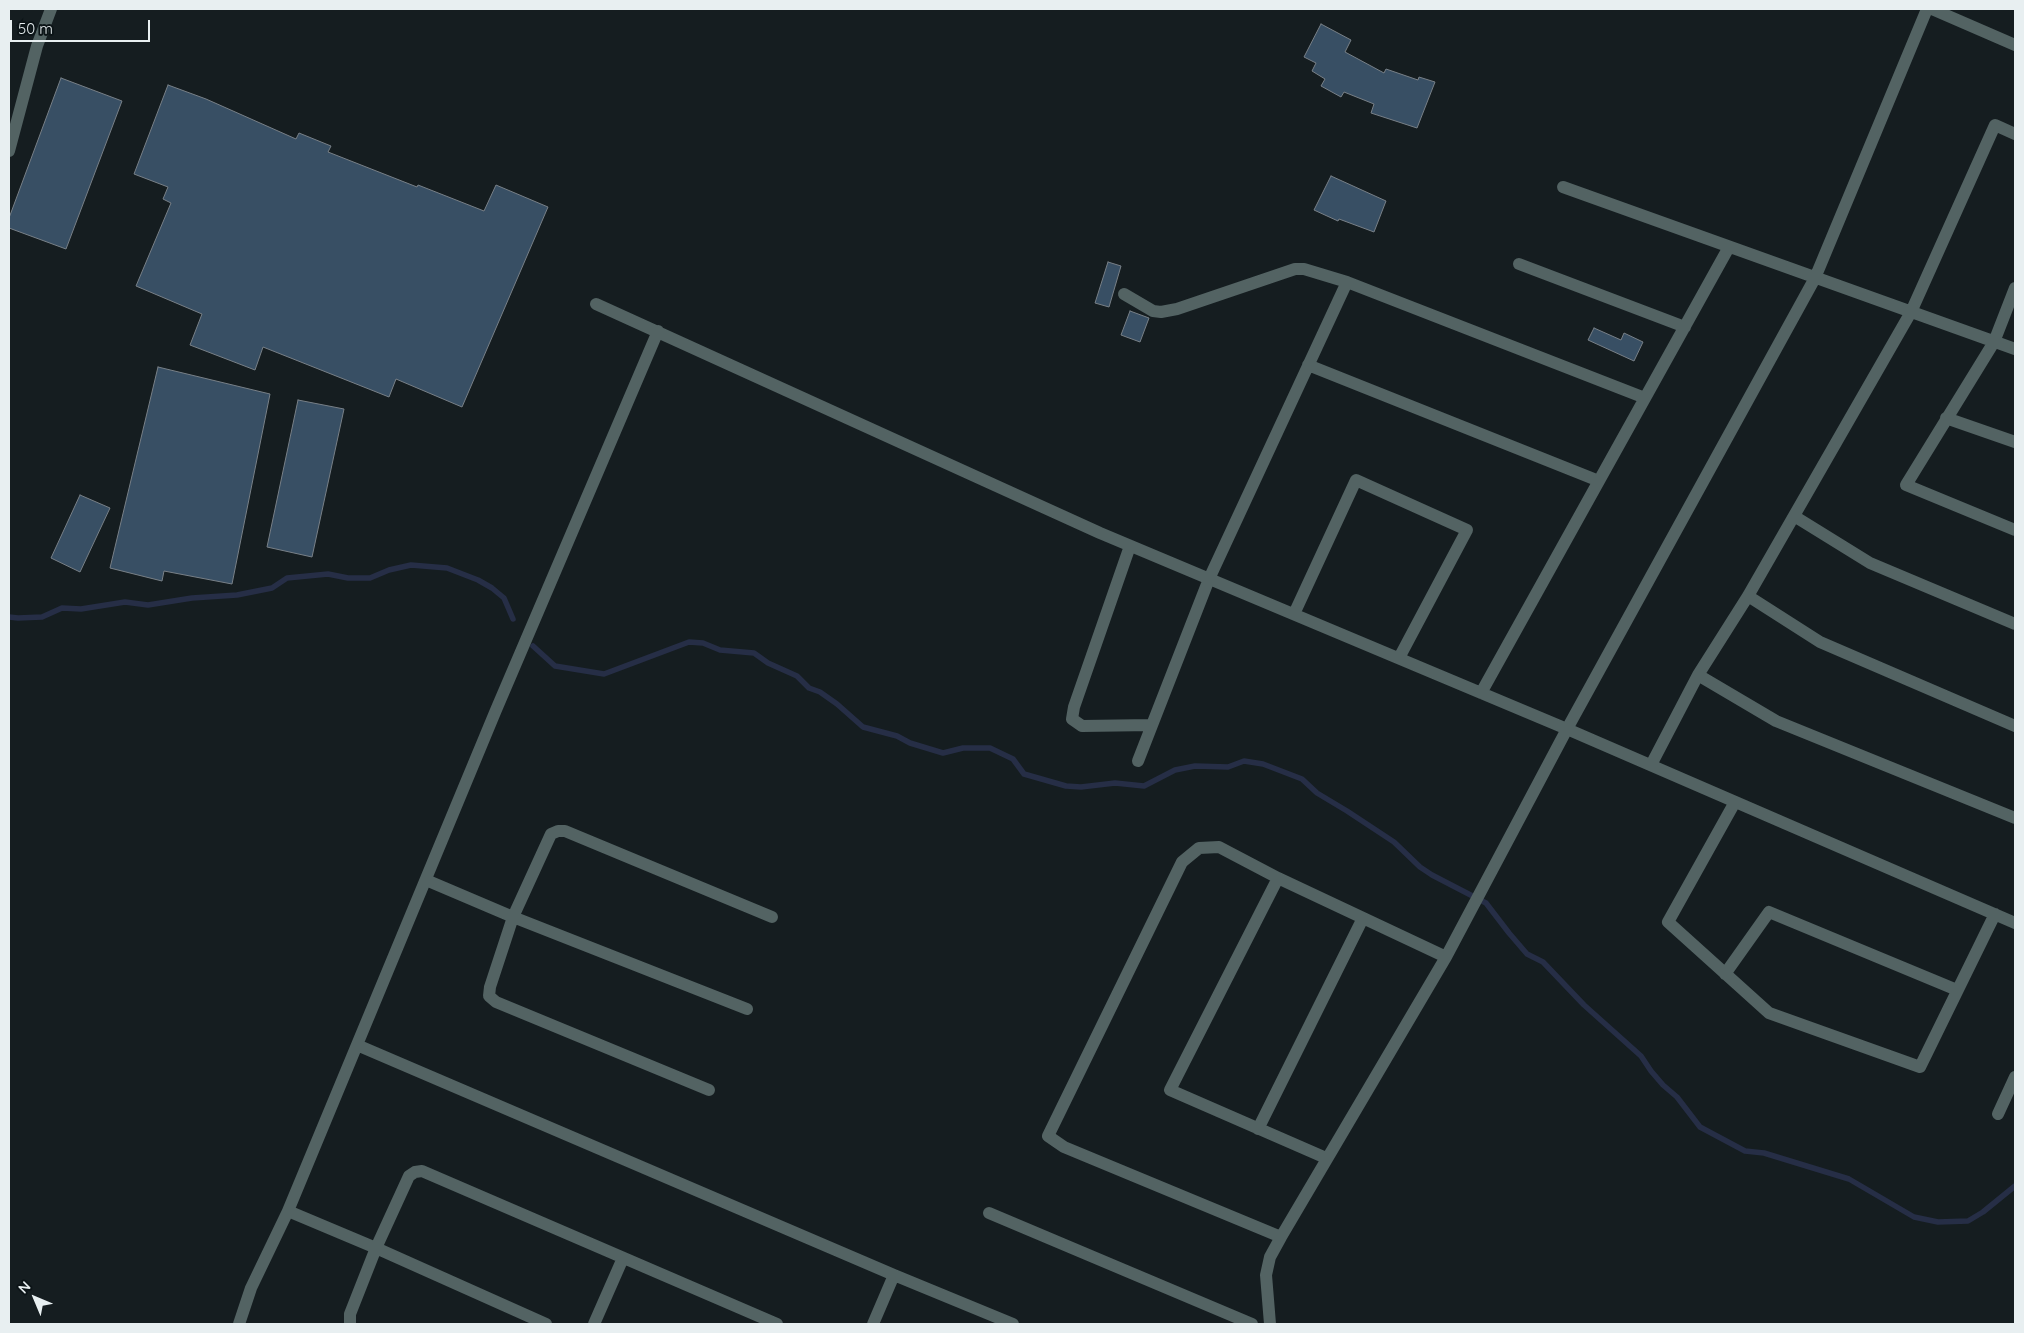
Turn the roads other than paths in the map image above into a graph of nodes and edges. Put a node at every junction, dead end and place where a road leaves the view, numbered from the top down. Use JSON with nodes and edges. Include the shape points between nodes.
{"nodes":[{"id":1,"x":51,"y":9,"type":"edge"},
{"id":2,"x":1927,"y":9,"type":"edge"},
{"id":3,"x":1932,"y":9,"type":"edge"},
{"id":4,"x":2015,"y":45,"type":"edge"},
{"id":5,"x":2015,"y":134,"type":"edge"},
{"id":6,"x":9,"y":151,"type":"edge"},
{"id":7,"x":1563,"y":188,"type":"dead end"},
{"id":8,"x":1729,"y":247,"type":"junction"},
{"id":9,"x":1519,"y":264,"type":"dead end"},
{"id":10,"x":1814,"y":278,"type":"junction"},
{"id":11,"x":1347,"y":282,"type":"junction"},
{"id":12,"x":2015,"y":288,"type":"edge"},
{"id":13,"x":1124,"y":294,"type":"dead end"},
{"id":14,"x":596,"y":304,"type":"dead end"},
{"id":15,"x":1911,"y":312,"type":"junction"},
{"id":16,"x":1685,"y":327,"type":"junction"},
{"id":17,"x":658,"y":331,"type":"junction"},
{"id":18,"x":1994,"y":342,"type":"junction"},
{"id":19,"x":2015,"y":349,"type":"edge"},
{"id":20,"x":1308,"y":365,"type":"junction"},
{"id":21,"x":1645,"y":398,"type":"junction"},
{"id":22,"x":1946,"y":418,"type":"junction"},
{"id":23,"x":2015,"y":442,"type":"edge"},
{"id":24,"x":1599,"y":481,"type":"junction"},
{"id":25,"x":1794,"y":516,"type":"junction"},
{"id":26,"x":2015,"y":530,"type":"edge"},
{"id":27,"x":1130,"y":546,"type":"junction"},
{"id":28,"x":1209,"y":579,"type":"junction"},
{"id":29,"x":1748,"y":596,"type":"junction"},
{"id":30,"x":1294,"y":614,"type":"junction"},
{"id":31,"x":2015,"y":624,"type":"edge"},
{"id":32,"x":1399,"y":658,"type":"junction"},
{"id":33,"x":1698,"y":675,"type":"junction"},
{"id":34,"x":1481,"y":693,"type":"junction"},
{"id":35,"x":1152,"y":725,"type":"junction"},
{"id":36,"x":2015,"y":726,"type":"edge"},
{"id":37,"x":1567,"y":729,"type":"junction"},
{"id":38,"x":1138,"y":761,"type":"dead end"},
{"id":39,"x":1651,"y":765,"type":"junction"},
{"id":40,"x":1735,"y":802,"type":"junction"},
{"id":41,"x":2015,"y":818,"type":"edge"},
{"id":42,"x":1278,"y":878,"type":"junction"},
{"id":43,"x":426,"y":880,"type":"junction"},
{"id":44,"x":1995,"y":914,"type":"junction"},
{"id":45,"x":513,"y":917,"type":"junction"},
{"id":46,"x":772,"y":917,"type":"dead end"},
{"id":47,"x":1362,"y":918,"type":"junction"},
{"id":48,"x":2015,"y":923,"type":"edge"},
{"id":49,"x":1446,"y":957,"type":"junction"},
{"id":50,"x":1725,"y":974,"type":"junction"},
{"id":51,"x":1957,"y":990,"type":"junction"},
{"id":52,"x":747,"y":1009,"type":"dead end"},
{"id":53,"x":357,"y":1045,"type":"junction"},
{"id":54,"x":2015,"y":1077,"type":"edge"},
{"id":55,"x":709,"y":1090,"type":"dead end"},
{"id":56,"x":1998,"y":1114,"type":"dead end"},
{"id":57,"x":1258,"y":1129,"type":"junction"},
{"id":58,"x":1326,"y":1158,"type":"junction"},
{"id":59,"x":288,"y":1211,"type":"junction"},
{"id":60,"x":990,"y":1213,"type":"dead end"},
{"id":61,"x":1281,"y":1236,"type":"junction"},
{"id":62,"x":376,"y":1248,"type":"junction"},
{"id":63,"x":623,"y":1258,"type":"junction"},
{"id":64,"x":894,"y":1275,"type":"junction"},
{"id":65,"x":239,"y":1324,"type":"edge"},
{"id":66,"x":350,"y":1324,"type":"edge"},
{"id":67,"x":546,"y":1324,"type":"edge"},
{"id":68,"x":594,"y":1324,"type":"edge"},
{"id":69,"x":777,"y":1324,"type":"edge"},
{"id":70,"x":873,"y":1324,"type":"edge"},
{"id":71,"x":1013,"y":1324,"type":"edge"},
{"id":72,"x":1252,"y":1324,"type":"edge"},
{"id":73,"x":1270,"y":1324,"type":"edge"}],
"edges":[{"from":1,"to":6,"type":"street"},
{"from":2,"to":10,"type":"street"},
{"from":3,"to":4,"type":"street"},
{"from":5,"to":15,"type":"street","via":[[1995,125]]},
{"from":7,"to":8,"type":"street"},
{"from":8,"to":10,"type":"street"},
{"from":8,"to":16,"type":"street"},
{"from":9,"to":16,"type":"street"},
{"from":10,"to":15,"type":"street"},
{"from":10,"to":37,"type":"street"},
{"from":11,"to":13,"type":"street","via":[[1295,269],[1161,312],[1153,311]]},
{"from":11,"to":20,"type":"street"},
{"from":11,"to":21,"type":"street"},
{"from":12,"to":18,"type":"street"},
{"from":14,"to":17,"type":"street"},
{"from":15,"to":18,"type":"street"},
{"from":15,"to":25,"type":"street"},
{"from":16,"to":21,"type":"street"},
{"from":17,"to":27,"type":"street"},
{"from":17,"to":43,"type":"street"},
{"from":18,"to":19,"type":"street"},
{"from":18,"to":22,"type":"street"},
{"from":20,"to":24,"type":"street"},
{"from":20,"to":28,"type":"street"},
{"from":21,"to":24,"type":"street"},
{"from":22,"to":23,"type":"street"},
{"from":22,"to":26,"type":"street","via":[[1906,484]]},
{"from":24,"to":34,"type":"street"},
{"from":25,"to":29,"type":"street"},
{"from":25,"to":31,"type":"street","via":[[1870,562]]},
{"from":27,"to":28,"type":"street"},
{"from":27,"to":35,"type":"street","via":[[1072,719],[1082,726]]},
{"from":28,"to":30,"type":"street"},
{"from":28,"to":35,"type":"street"},
{"from":29,"to":33,"type":"street"},
{"from":29,"to":36,"type":"street","via":[[1820,642]]},
{"from":30,"to":32,"type":"street"},
{"from":30,"to":32,"type":"street","via":[[1356,480],[1467,530]]},
{"from":32,"to":34,"type":"street"},
{"from":33,"to":39,"type":"street"},
{"from":33,"to":41,"type":"street","via":[[1776,720]]},
{"from":34,"to":37,"type":"street"},
{"from":35,"to":38,"type":"street"},
{"from":37,"to":39,"type":"street"},
{"from":37,"to":49,"type":"street"},
{"from":39,"to":40,"type":"street"},
{"from":40,"to":44,"type":"street"},
{"from":40,"to":50,"type":"street","via":[[1668,922]]},
{"from":42,"to":47,"type":"street"},
{"from":42,"to":57,"type":"street","via":[[1170,1090]]},
{"from":42,"to":61,"type":"street","via":[[1219,847],[1199,848],[1182,862],[1048,1136],[1064,1147]]},
{"from":43,"to":45,"type":"street"},
{"from":43,"to":53,"type":"street"},
{"from":44,"to":48,"type":"street"},
{"from":44,"to":51,"type":"street"},
{"from":45,"to":46,"type":"street","via":[[552,834],[558,831],[565,831]]},
{"from":45,"to":52,"type":"street"},
{"from":45,"to":55,"type":"street","via":[[490,987],[490,996],[496,1002]]},
{"from":47,"to":49,"type":"street"},
{"from":47,"to":57,"type":"street"},
{"from":49,"to":58,"type":"street"},
{"from":50,"to":51,"type":"street","via":[[1769,912]]},
{"from":50,"to":51,"type":"street","via":[[1768,1013],[1920,1067]]},
{"from":53,"to":59,"type":"street"},
{"from":53,"to":64,"type":"street"},
{"from":54,"to":56,"type":"street"},
{"from":57,"to":58,"type":"street"},
{"from":58,"to":61,"type":"street"},
{"from":59,"to":62,"type":"street"},
{"from":59,"to":65,"type":"street","via":[[251,1288]]},
{"from":60,"to":72,"type":"street"},
{"from":61,"to":73,"type":"street","via":[[1270,1257],[1266,1275]]},
{"from":62,"to":63,"type":"street","via":[[408,1176],[422,1171]]},
{"from":62,"to":66,"type":"street","via":[[350,1314]]},
{"from":62,"to":67,"type":"street"},
{"from":63,"to":68,"type":"street"},
{"from":63,"to":69,"type":"street"},
{"from":64,"to":70,"type":"street"},
{"from":64,"to":71,"type":"street"}]}
